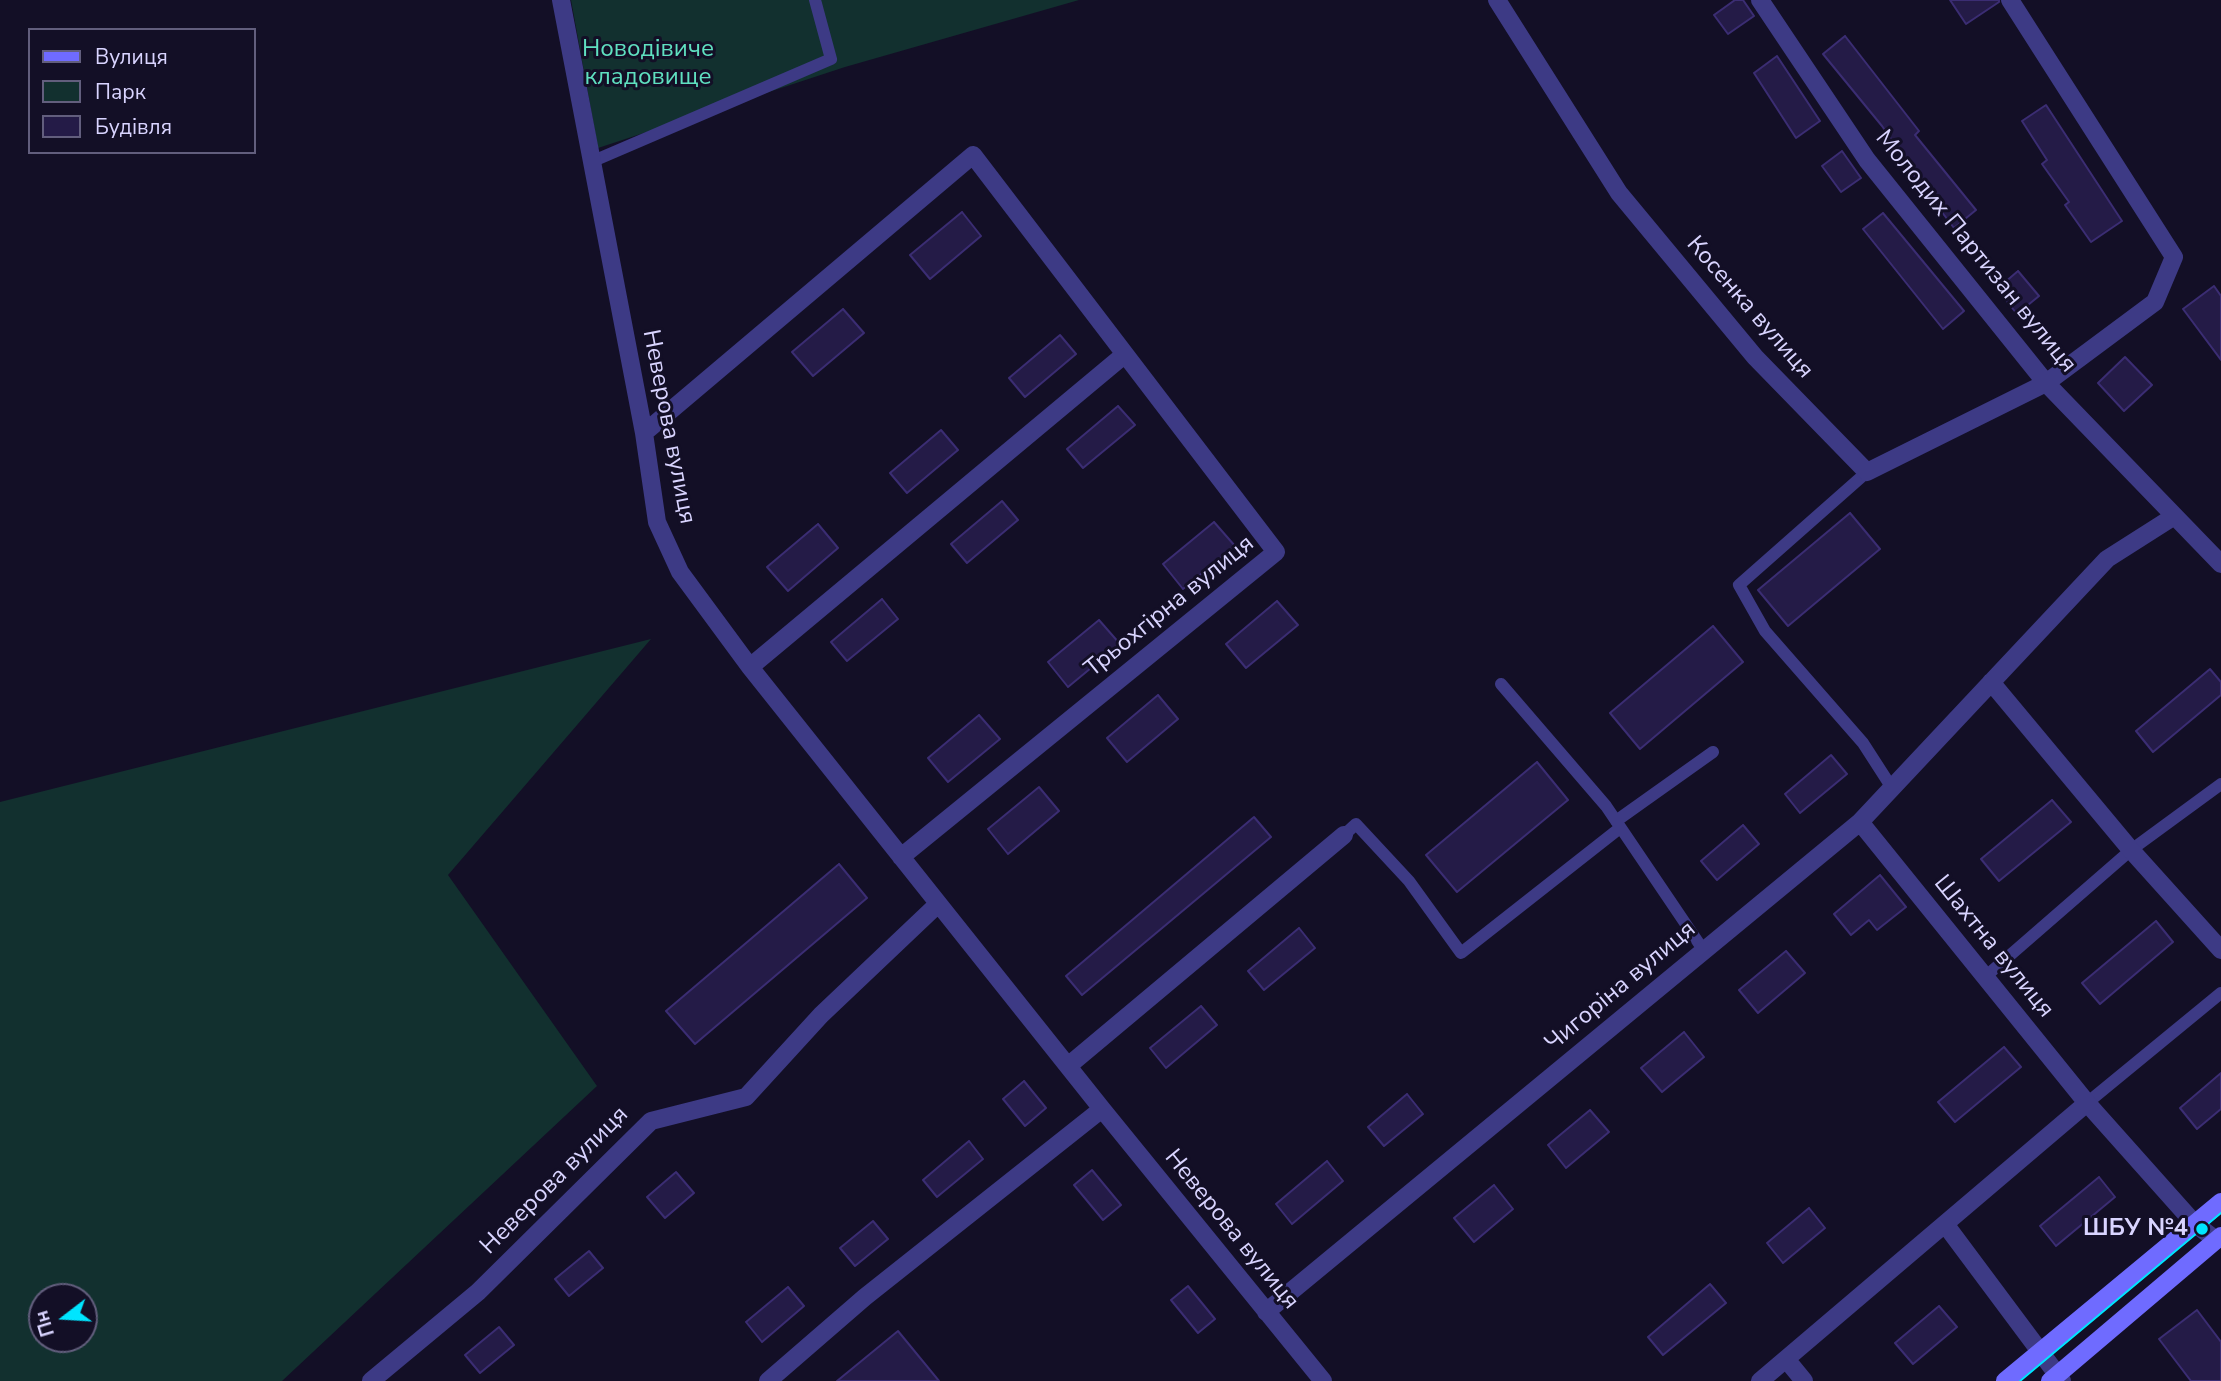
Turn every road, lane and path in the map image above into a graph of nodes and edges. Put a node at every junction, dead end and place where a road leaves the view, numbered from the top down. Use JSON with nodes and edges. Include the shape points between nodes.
{"nodes":[{"id":1,"x":561,"y":0,"type":"edge"},
{"id":2,"x":815,"y":0,"type":"edge"},
{"id":3,"x":1497,"y":0,"type":"edge"},
{"id":4,"x":1760,"y":0,"type":"edge"},
{"id":5,"x":2010,"y":0,"type":"edge"},
{"id":6,"x":591,"y":162,"type":"junction"},
{"id":7,"x":1124,"y":355,"type":"junction"},
{"id":8,"x":2046,"y":383,"type":"junction"},
{"id":9,"x":644,"y":433,"type":"junction"},
{"id":10,"x":1867,"y":472,"type":"junction"},
{"id":11,"x":2173,"y":517,"type":"junction"},
{"id":12,"x":2221,"y":564,"type":"edge"},
{"id":13,"x":750,"y":667,"type":"junction"},
{"id":14,"x":1991,"y":682,"type":"junction"},
{"id":15,"x":1501,"y":684,"type":"dead end"},
{"id":16,"x":1713,"y":752,"type":"dead end"},
{"id":17,"x":2221,"y":784,"type":"edge"},
{"id":18,"x":1892,"y":788,"type":"junction"},
{"id":19,"x":1860,"y":822,"type":"junction"},
{"id":20,"x":1618,"y":824,"type":"junction"},
{"id":21,"x":1344,"y":835,"type":"joint"},
{"id":22,"x":2131,"y":850,"type":"junction"},
{"id":23,"x":901,"y":857,"type":"junction"},
{"id":24,"x":938,"y":904,"type":"junction"},
{"id":25,"x":2221,"y":950,"type":"edge"},
{"id":26,"x":1704,"y":951,"type":"junction"},
{"id":27,"x":1985,"y":977,"type":"junction"},
{"id":28,"x":2221,"y":993,"type":"edge"},
{"id":29,"x":1068,"y":1066,"type":"junction"},
{"id":30,"x":2087,"y":1103,"type":"junction"},
{"id":31,"x":1102,"y":1109,"type":"junction"},
{"id":32,"x":2221,"y":1202,"type":"edge"},
{"id":33,"x":2194,"y":1223,"type":"junction"},
{"id":34,"x":1945,"y":1224,"type":"junction"},
{"id":35,"x":2218,"y":1238,"type":"edge"},
{"id":36,"x":1266,"y":1311,"type":"junction"},
{"id":37,"x":2040,"y":1351,"type":"junction"},
{"id":38,"x":1786,"y":1359,"type":"junction"},
{"id":39,"x":2056,"y":1379,"type":"edge"},
{"id":40,"x":371,"y":1381,"type":"edge"},
{"id":41,"x":768,"y":1381,"type":"edge"},
{"id":42,"x":1323,"y":1381,"type":"edge"},
{"id":43,"x":1760,"y":1381,"type":"edge"},
{"id":44,"x":1804,"y":1381,"type":"edge"},
{"id":45,"x":2005,"y":1381,"type":"edge"}],
"edges":[{"from":1,"to":6,"type":"street","name":"Неверова вулиця"},
{"from":2,"to":6,"type":"lane","via":[[831,59]]},
{"from":3,"to":10,"type":"street","name":"Косенка вулиця","via":[[1619,193],[1755,358]]},
{"from":4,"to":8,"type":"street","name":"Молодих Партизан вулиця","via":[[1867,160]]},
{"from":5,"to":8,"type":"street","via":[[2174,257],[2155,302]]},
{"from":6,"to":9,"type":"street","name":"Неверова вулиця"},
{"from":7,"to":9,"type":"street","name":"Трьохгірна вулиця","via":[[973,155]]},
{"from":7,"to":13,"type":"street"},
{"from":7,"to":23,"type":"street","name":"Трьохгірна вулиця","via":[[1276,552]]},
{"from":8,"to":10,"type":"street"},
{"from":8,"to":11,"type":"street","name":"Молодих Партизан вулиця"},
{"from":9,"to":13,"type":"street","name":"Неверова вулиця","via":[[657,522],[674,560]]},
{"from":10,"to":18,"type":"lane","via":[[1739,585],[1765,631],[1863,743]]},
{"from":11,"to":12,"type":"street"},
{"from":11,"to":14,"type":"street","name":"Чигоріна вулиця","via":[[2106,558]]},
{"from":13,"to":23,"type":"street","name":"Неверова вулиця"},
{"from":14,"to":18,"type":"street","name":"Чигоріна вулиця"},
{"from":14,"to":22,"type":"street"},
{"from":15,"to":20,"type":"lane"},
{"from":16,"to":20,"type":"lane"},
{"from":17,"to":22,"type":"lane"},
{"from":18,"to":19,"type":"street","name":"Чигоріна вулиця"},
{"from":19,"to":26,"type":"street","name":"Чигоріна вулиця"},
{"from":19,"to":27,"type":"street","name":"Шахтна вулиця"},
{"from":20,"to":21,"type":"lane","via":[[1461,953],[1409,881],[1356,824]]},
{"from":20,"to":26,"type":"lane"},
{"from":21,"to":29,"type":"street"},
{"from":22,"to":25,"type":"street"},
{"from":22,"to":27,"type":"lane"},
{"from":23,"to":24,"type":"street","name":"Неверова вулиця"},
{"from":24,"to":29,"type":"street","name":"Неверова вулиця"},
{"from":24,"to":40,"type":"street","name":"Неверова вулиця","via":[[821,1015],[746,1097],[651,1121],[478,1292]]},
{"from":26,"to":36,"type":"street","name":"Чигоріна вулиця"},
{"from":27,"to":30,"type":"street","name":"Шахтна вулиця"},
{"from":28,"to":30,"type":"lane"},
{"from":29,"to":31,"type":"street","name":"Неверова вулиця"},
{"from":30,"to":33,"type":"street","name":"Шахтна вулиця"},
{"from":30,"to":34,"type":"street"},
{"from":31,"to":36,"type":"street","name":"Неверова вулиця"},
{"from":31,"to":41,"type":"street","via":[[865,1297]]},
{"from":32,"to":33,"type":"main road"},
{"from":33,"to":35,"type":"street","name":"Шахтна вулиця"},
{"from":33,"to":37,"type":"main road"},
{"from":34,"to":37,"type":"street","name":"Шахтна вулиця"},
{"from":34,"to":38,"type":"street"},
{"from":35,"to":39,"type":"main road","name":"Шахтна вулиця"},
{"from":36,"to":42,"type":"street","name":"Неверова вулиця"},
{"from":37,"to":39,"type":"street","name":"Шахтна вулиця"},
{"from":37,"to":45,"type":"main road"},
{"from":38,"to":43,"type":"street"},
{"from":38,"to":44,"type":"street"}]}
